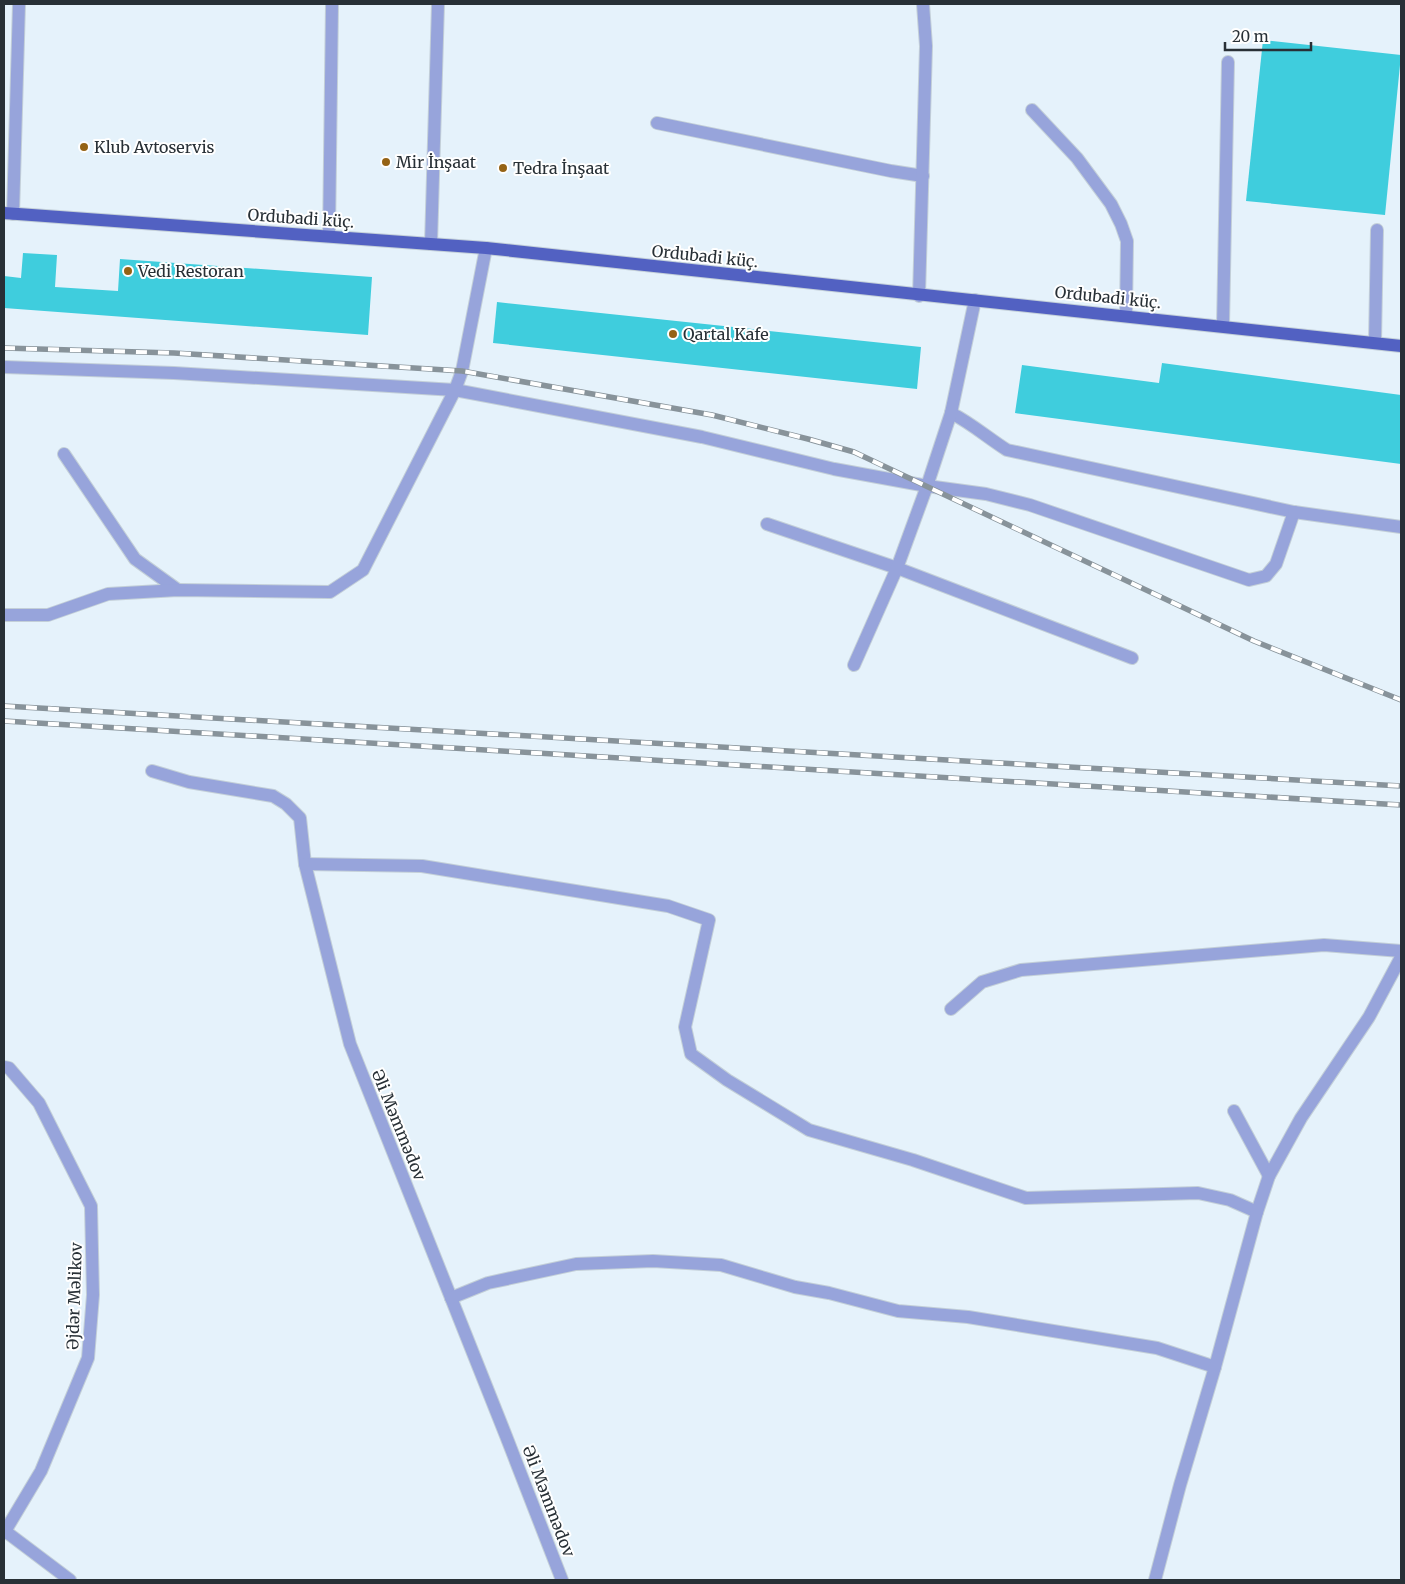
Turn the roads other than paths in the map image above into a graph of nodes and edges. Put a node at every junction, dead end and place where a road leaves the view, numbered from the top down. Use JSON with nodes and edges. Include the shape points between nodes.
{"nodes":[{"id":1,"x":19,"y":4,"type":"edge"},
{"id":2,"x":332,"y":4,"type":"edge"},
{"id":3,"x":438,"y":4,"type":"edge"},
{"id":4,"x":923,"y":4,"type":"edge"},
{"id":5,"x":1228,"y":62,"type":"dead end"},
{"id":6,"x":1032,"y":110,"type":"dead end"},
{"id":7,"x":657,"y":123,"type":"dead end"},
{"id":8,"x":923,"y":176,"type":"junction"},
{"id":9,"x":8,"y":214,"type":"edge"},
{"id":10,"x":1377,"y":230,"type":"dead end"},
{"id":11,"x":329,"y":236,"type":"junction"},
{"id":12,"x":431,"y":244,"type":"junction"},
{"id":13,"x":486,"y":248,"type":"junction"},
{"id":14,"x":919,"y":296,"type":"junction"},
{"id":15,"x":976,"y":300,"type":"junction"},
{"id":16,"x":1126,"y":315,"type":"junction"},
{"id":17,"x":1223,"y":326,"type":"junction"},
{"id":18,"x":1375,"y":343,"type":"junction"},
{"id":19,"x":1401,"y":346,"type":"edge"},
{"id":20,"x":4,"y":367,"type":"edge"},
{"id":21,"x":454,"y":390,"type":"junction"},
{"id":22,"x":951,"y":414,"type":"junction"},
{"id":23,"x":64,"y":454,"type":"dead end"},
{"id":24,"x":927,"y":486,"type":"junction"},
{"id":25,"x":1294,"y":512,"type":"junction"},
{"id":26,"x":767,"y":524,"type":"dead end"},
{"id":27,"x":1401,"y":527,"type":"edge"},
{"id":28,"x":897,"y":568,"type":"junction"},
{"id":29,"x":178,"y":590,"type":"junction"},
{"id":30,"x":4,"y":615,"type":"edge"},
{"id":31,"x":1132,"y":658,"type":"dead end"},
{"id":32,"x":854,"y":665,"type":"dead end"},
{"id":33,"x":152,"y":771,"type":"dead end"},
{"id":34,"x":305,"y":864,"type":"junction"},
{"id":35,"x":1401,"y":952,"type":"edge"},
{"id":36,"x":1401,"y":957,"type":"edge"},
{"id":37,"x":951,"y":1009,"type":"dead end"},
{"id":38,"x":4,"y":1067,"type":"edge"},
{"id":39,"x":1234,"y":1111,"type":"dead end"},
{"id":40,"x":1269,"y":1176,"type":"junction"},
{"id":41,"x":1257,"y":1212,"type":"junction"},
{"id":42,"x":451,"y":1298,"type":"junction"},
{"id":43,"x":1215,"y":1367,"type":"junction"},
{"id":44,"x":5,"y":1532,"type":"edge"},
{"id":45,"x":70,"y":1580,"type":"edge"},
{"id":46,"x":562,"y":1580,"type":"edge"},
{"id":47,"x":1155,"y":1580,"type":"edge"}],
"edges":[{"from":1,"to":9,"type":"street"},
{"from":2,"to":11,"type":"street"},
{"from":3,"to":12,"type":"street"},
{"from":4,"to":8,"type":"street","via":[[926,46]]},
{"from":5,"to":17,"type":"street"},
{"from":6,"to":16,"type":"street","via":[[1078,158],[1111,204],[1121,224],[1127,242]]},
{"from":7,"to":8,"type":"street"},
{"from":8,"to":14,"type":"street"},
{"from":9,"to":11,"type":"main road","name":"Ordubadi küç."},
{"from":10,"to":18,"type":"street"},
{"from":11,"to":12,"type":"main road","name":"Ordubadi küç."},
{"from":12,"to":13,"type":"main road","name":"Ordubadi küç."},
{"from":13,"to":14,"type":"main road","name":"Ordubadi küç."},
{"from":13,"to":21,"type":"street","via":[[462,371]]},
{"from":14,"to":15,"type":"main road","name":"Ordubadi küç."},
{"from":15,"to":16,"type":"main road","name":"Ordubadi küç."},
{"from":15,"to":22,"type":"street"},
{"from":16,"to":17,"type":"main road","name":"Ordubadi küç."},
{"from":17,"to":18,"type":"main road","name":"Ordubadi küç."},
{"from":18,"to":19,"type":"main road","name":"Ordubadi küç."},
{"from":20,"to":21,"type":"street","via":[[174,373]]},
{"from":21,"to":24,"type":"street","via":[[702,437],[834,469]]},
{"from":21,"to":29,"type":"street","via":[[363,570],[330,592]]},
{"from":22,"to":24,"type":"street"},
{"from":22,"to":25,"type":"street","via":[[967,421],[1007,450]]},
{"from":23,"to":29,"type":"street","via":[[135,559]]},
{"from":24,"to":25,"type":"street","via":[[986,494],[1030,505],[1249,580],[1266,576],[1276,564]]},
{"from":24,"to":28,"type":"street"},
{"from":25,"to":27,"type":"street"},
{"from":26,"to":28,"type":"street"},
{"from":28,"to":31,"type":"street"},
{"from":28,"to":32,"type":"street"},
{"from":29,"to":30,"type":"street","via":[[108,594],[48,615]]},
{"from":33,"to":34,"type":"street","name":"Əli Məmmədov","via":[[189,782],[273,796],[300,818]]},
{"from":34,"to":41,"type":"street","via":[[422,866],[668,906],[709,920],[685,1027],[690,1054],[809,1130],[1026,1198],[1198,1193],[1230,1200]]},
{"from":34,"to":42,"type":"street","name":"Əli Məmmədov","via":[[350,1044]]},
{"from":35,"to":37,"type":"street","via":[[1324,945],[1020,970],[982,982]]},
{"from":36,"to":40,"type":"street","via":[[1369,1017],[1301,1118]]},
{"from":38,"to":44,"type":"street","name":"Əjdər Məlikov","via":[[9,1068],[39,1103],[91,1206],[93,1295],[88,1358],[42,1471]]},
{"from":39,"to":40,"type":"street"},
{"from":40,"to":41,"type":"street"},
{"from":41,"to":43,"type":"street"},
{"from":42,"to":43,"type":"street","via":[[488,1283],[576,1264],[653,1261],[721,1265],[795,1287],[898,1311],[968,1317],[1157,1348]]},
{"from":42,"to":46,"type":"street","name":"Əli Məmmədov"},
{"from":43,"to":47,"type":"street"},
{"from":44,"to":45,"type":"street"}]}
